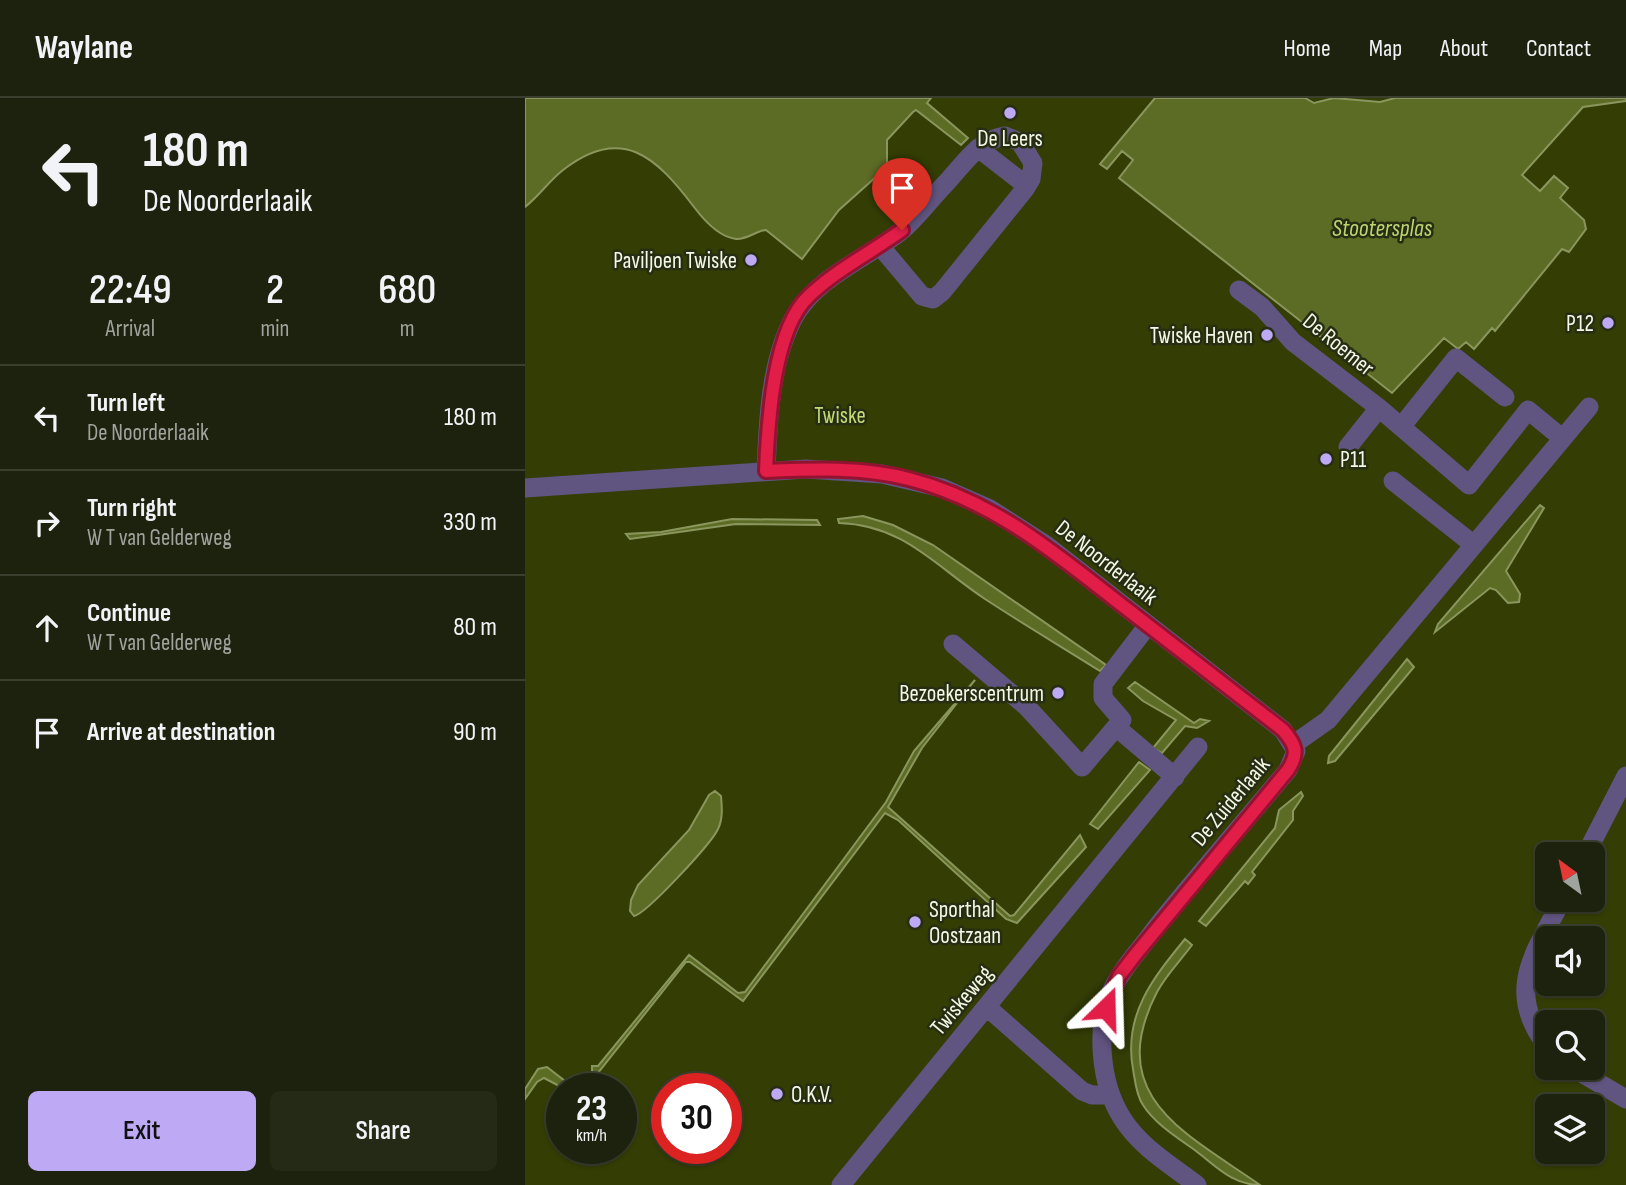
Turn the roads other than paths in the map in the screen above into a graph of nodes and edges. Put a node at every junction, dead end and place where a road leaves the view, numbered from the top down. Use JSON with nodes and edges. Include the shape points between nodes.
{"nodes":[{"id":1,"x":978,"y":148,"type":"junction"},
{"id":2,"x":1027,"y":186,"type":"junction"},
{"id":3,"x":880,"y":246,"type":"junction"},
{"id":4,"x":1239,"y":290,"type":"dead end"},
{"id":5,"x":1505,"y":397,"type":"dead end"},
{"id":6,"x":1588,"y":407,"type":"dead end"},
{"id":7,"x":1379,"y":408,"type":"junction"},
{"id":8,"x":1401,"y":427,"type":"junction"},
{"id":9,"x":1562,"y":438,"type":"junction"},
{"id":10,"x":1348,"y":447,"type":"dead end"},
{"id":11,"x":766,"y":471,"type":"junction"},
{"id":12,"x":1393,"y":481,"type":"dead end"},
{"id":13,"x":525,"y":488,"type":"edge"},
{"id":14,"x":1474,"y":545,"type":"junction"},
{"id":15,"x":1148,"y":625,"type":"junction"},
{"id":16,"x":953,"y":644,"type":"dead end"},
{"id":17,"x":1116,"y":727,"type":"junction"},
{"id":18,"x":1294,"y":744,"type":"junction"},
{"id":19,"x":1198,"y":747,"type":"dead end"},
{"id":20,"x":1626,"y":776,"type":"edge"},
{"id":21,"x":1175,"y":777,"type":"junction"},
{"id":22,"x":1592,"y":842,"type":"edge"},
{"id":23,"x":1556,"y":912,"type":"edge"},
{"id":24,"x":987,"y":1007,"type":"junction"},
{"id":25,"x":1535,"y":1025,"type":"edge"},
{"id":26,"x":1594,"y":1080,"type":"edge"},
{"id":27,"x":1111,"y":1095,"type":"junction"},
{"id":28,"x":1626,"y":1099,"type":"edge"},
{"id":29,"x":841,"y":1185,"type":"edge"},
{"id":30,"x":1197,"y":1185,"type":"edge"}],
"edges":[{"from":1,"to":2,"type":"street"},
{"from":1,"to":2,"type":"street","via":[[999,137],[1020,142],[1033,163]]},
{"from":1,"to":3,"type":"street","via":[[902,230]]},
{"from":2,"to":3,"type":"street","via":[[933,299],[922,296]]},
{"from":3,"to":11,"type":"street","via":[[807,298],[790,327],[768,415]]},
{"from":4,"to":7,"type":"street","name":"De Roemer","via":[[1262,307],[1293,342]]},
{"from":5,"to":8,"type":"street","via":[[1456,358]]},
{"from":6,"to":9,"type":"street","name":"De Zuiderlaaik"},
{"from":7,"to":8,"type":"street","name":"De Roemer"},
{"from":7,"to":10,"type":"street","name":"De Roemer"},
{"from":8,"to":9,"type":"street","name":"De Roemer","via":[[1469,485],[1528,410]]},
{"from":9,"to":14,"type":"street","name":"De Zuiderlaaik"},
{"from":11,"to":13,"type":"street","name":"De Noorderlaaik"},
{"from":11,"to":15,"type":"street","name":"De Noorderlaaik","via":[[882,474],[965,497],[1037,539]]},
{"from":12,"to":14,"type":"street"},
{"from":14,"to":18,"type":"street","name":"De Zuiderlaaik","via":[[1328,720]]},
{"from":15,"to":17,"type":"street","via":[[1103,684],[1103,698],[1122,720]]},
{"from":15,"to":18,"type":"street","name":"De Noorderlaaik","via":[[1283,730]]},
{"from":16,"to":17,"type":"street","via":[[1027,707],[1082,767]]},
{"from":17,"to":21,"type":"street"},
{"from":18,"to":27,"type":"street","name":"De Zuiderlaaik","via":[[1296,757],[1288,770],[1119,976],[1103,1029]]},
{"from":19,"to":21,"type":"street","name":"Twiskeweg"},
{"from":20,"to":22,"type":"street"},
{"from":21,"to":24,"type":"street","name":"Twiskeweg"},
{"from":23,"to":25,"type":"street","via":[[1528,965],[1524,984]]},
{"from":24,"to":27,"type":"street","via":[[1082,1091]]},
{"from":24,"to":29,"type":"street","name":"Twiskeweg"},
{"from":26,"to":28,"type":"street"},
{"from":27,"to":30,"type":"street","name":"De Zuiderlaaik","via":[[1121,1116],[1145,1145]]}]}
